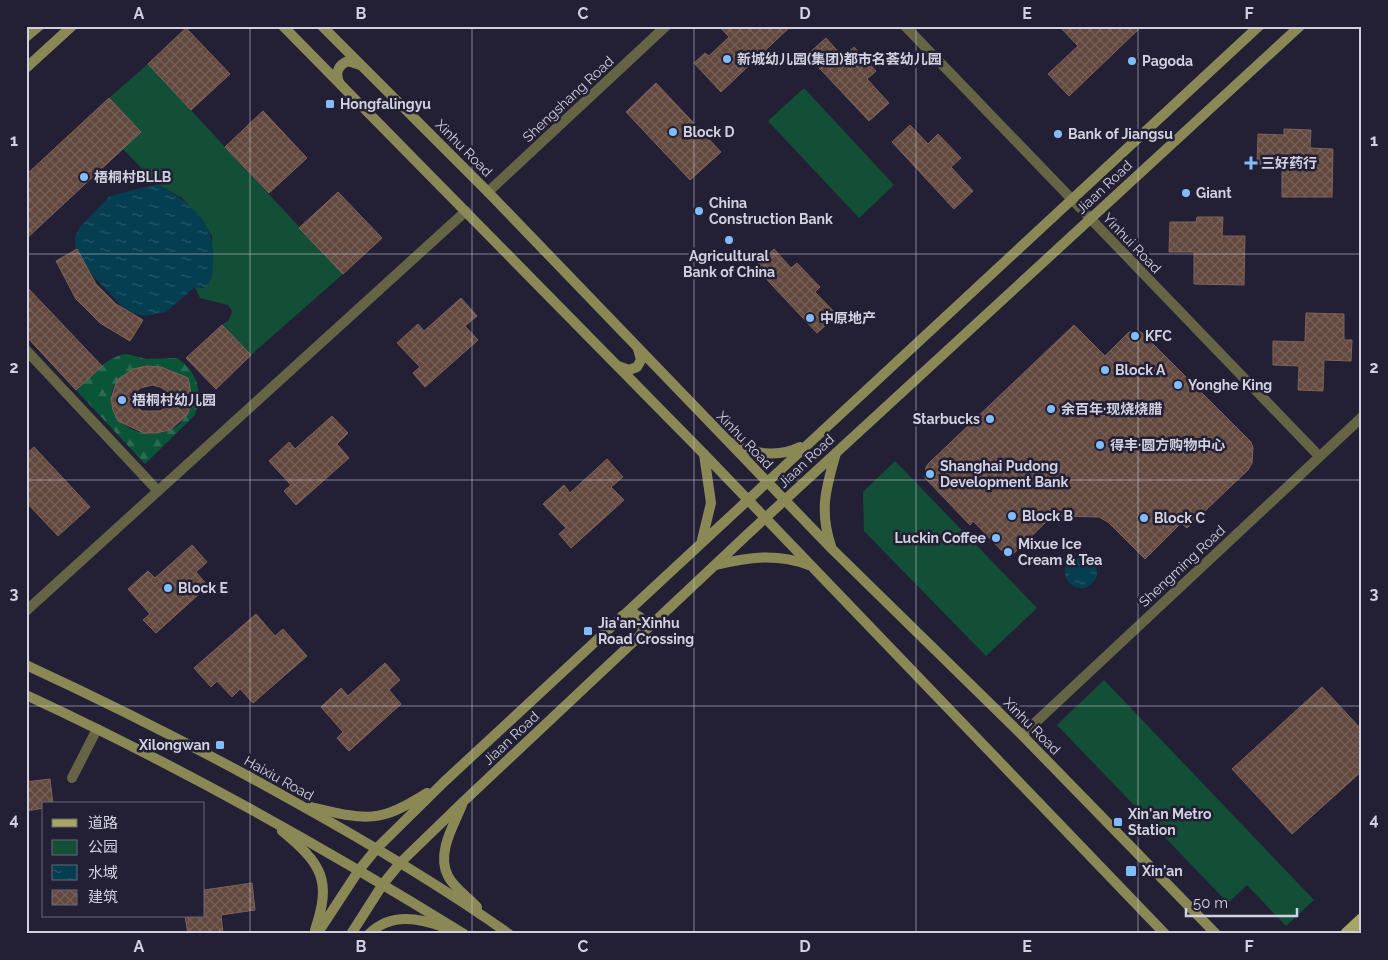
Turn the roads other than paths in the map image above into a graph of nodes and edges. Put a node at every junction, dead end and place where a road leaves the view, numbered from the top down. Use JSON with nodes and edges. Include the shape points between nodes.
{"nodes":[{"id":1,"x":39,"y":26,"type":"edge"},
{"id":2,"x":283,"y":26,"type":"edge"},
{"id":3,"x":322,"y":26,"type":"edge"},
{"id":4,"x":666,"y":26,"type":"edge"},
{"id":5,"x":905,"y":26,"type":"edge"},
{"id":6,"x":1259,"y":26,"type":"edge"},
{"id":7,"x":1300,"y":26,"type":"edge"},
{"id":8,"x":68,"y":29,"type":"edge"},
{"id":9,"x":26,"y":37,"type":"edge"},
{"id":10,"x":361,"y":65,"type":"junction"},
{"id":11,"x":26,"y":68,"type":"edge"},
{"id":12,"x":340,"y":84,"type":"junction"},
{"id":13,"x":488,"y":192,"type":"junction"},
{"id":14,"x":1072,"y":199,"type":"junction"},
{"id":15,"x":466,"y":211,"type":"junction"},
{"id":16,"x":1090,"y":218,"type":"junction"},
{"id":17,"x":638,"y":348,"type":"junction"},
{"id":18,"x":26,"y":350,"type":"edge"},
{"id":19,"x":618,"y":366,"type":"junction"},
{"id":20,"x":1362,"y":417,"type":"edge"},
{"id":21,"x":724,"y":439,"type":"junction"},
{"id":22,"x":812,"y":440,"type":"junction"},
{"id":23,"x":837,"y":451,"type":"junction"},
{"id":24,"x":703,"y":453,"type":"junction"},
{"id":25,"x":1319,"y":456,"type":"junction"},
{"id":26,"x":766,"y":482,"type":"junction"},
{"id":27,"x":158,"y":491,"type":"junction"},
{"id":28,"x":748,"y":499,"type":"junction"},
{"id":29,"x":784,"y":500,"type":"junction"},
{"id":30,"x":765,"y":518,"type":"junction"},
{"id":31,"x":702,"y":542,"type":"junction"},
{"id":32,"x":832,"y":549,"type":"junction"},
{"id":33,"x":715,"y":565,"type":"junction"},
{"id":34,"x":813,"y":567,"type":"junction"},
{"id":35,"x":26,"y":611,"type":"edge"},
{"id":36,"x":620,"y":618,"type":"junction"},
{"id":37,"x":640,"y":635,"type":"junction"},
{"id":38,"x":26,"y":665,"type":"edge"},
{"id":39,"x":26,"y":695,"type":"edge"},
{"id":40,"x":97,"y":729,"type":"junction"},
{"id":41,"x":1022,"y":734,"type":"junction"},
{"id":42,"x":72,"y":778,"type":"dead end"},
{"id":43,"x":444,"y":781,"type":"junction"},
{"id":44,"x":464,"y":801,"type":"junction"},
{"id":45,"x":299,"y":804,"type":"junction"},
{"id":46,"x":262,"y":815,"type":"junction"},
{"id":47,"x":377,"y":848,"type":"junction"},
{"id":48,"x":401,"y":862,"type":"junction"},
{"id":49,"x":359,"y":870,"type":"junction"},
{"id":50,"x":383,"y":884,"type":"junction"},
{"id":51,"x":1362,"y":919,"type":"edge"},
{"id":52,"x":496,"y":925,"type":"junction"},
{"id":53,"x":1347,"y":932,"type":"edge"},
{"id":54,"x":313,"y":934,"type":"edge"},
{"id":55,"x":317,"y":934,"type":"edge"},
{"id":56,"x":351,"y":934,"type":"edge"},
{"id":57,"x":369,"y":934,"type":"edge"},
{"id":58,"x":463,"y":934,"type":"edge"},
{"id":59,"x":509,"y":934,"type":"edge"},
{"id":60,"x":1165,"y":934,"type":"edge"},
{"id":61,"x":1216,"y":934,"type":"edge"}],
"edges":[{"from":1,"to":9,"type":"main road"},
{"from":2,"to":12,"type":"main road"},
{"from":3,"to":10,"type":"main road","name":"Xinhu Road"},
{"from":4,"to":13,"type":"street","name":"Shengshang Road"},
{"from":5,"to":14,"type":"street","name":"Yinhui Road"},
{"from":6,"to":14,"type":"main road","name":"Jiaan Road"},
{"from":7,"to":16,"type":"main road","name":"Jiaan Road"},
{"from":8,"to":11,"type":"main road"},
{"from":10,"to":12,"type":"main road","via":[[352,61],[340,65],[337,73]]},
{"from":10,"to":13,"type":"main road","name":"Xinhu Road"},
{"from":12,"to":15,"type":"main road"},
{"from":13,"to":17,"type":"main road","name":"Xinhu Road"},
{"from":14,"to":16,"type":"street","name":"Yinhui Road"},
{"from":14,"to":22,"type":"main road","name":"Jiaan Road"},
{"from":15,"to":19,"type":"main road"},
{"from":15,"to":27,"type":"street"},
{"from":16,"to":23,"type":"main road","name":"Jiaan Road"},
{"from":16,"to":25,"type":"street","name":"Yinhui Road"},
{"from":17,"to":19,"type":"main road","via":[[641,360],[638,367],[630,370]]},
{"from":17,"to":21,"type":"main road","name":"Xinhu Road"},
{"from":18,"to":27,"type":"street"},
{"from":19,"to":24,"type":"main road"},
{"from":20,"to":25,"type":"street","name":"Shengming Road"},
{"from":21,"to":22,"type":"main road","via":[[740,447],[770,453],[785,453]]},
{"from":21,"to":26,"type":"main road","name":"Xinhu Road"},
{"from":22,"to":26,"type":"main road","name":"Jiaan Road"},
{"from":23,"to":29,"type":"main road","name":"Jiaan Road"},
{"from":23,"to":32,"type":"main road","via":[[824,506]]},
{"from":24,"to":28,"type":"main road"},
{"from":24,"to":31,"type":"main road","via":[[711,504]]},
{"from":25,"to":41,"type":"street","name":"Shengming Road"},
{"from":26,"to":28,"type":"main road","name":"Jiaan Road"},
{"from":26,"to":29,"type":"main road","name":"Xinhu Road"},
{"from":27,"to":35,"type":"street"},
{"from":28,"to":30,"type":"main road"},
{"from":28,"to":31,"type":"main road","name":"Jiaan Road"},
{"from":29,"to":30,"type":"main road","name":"Jiaan Road"},
{"from":29,"to":32,"type":"main road","name":"Xinhu Road"},
{"from":30,"to":33,"type":"main road","name":"Jiaan Road"},
{"from":30,"to":34,"type":"main road"},
{"from":31,"to":36,"type":"main road","name":"Jiaan Road"},
{"from":32,"to":41,"type":"main road","name":"Xinhu Road"},
{"from":33,"to":34,"type":"main road","via":[[766,556],[796,560]]},
{"from":33,"to":37,"type":"main road","name":"Jiaan Road"},
{"from":34,"to":60,"type":"main road"},
{"from":36,"to":37,"type":"main road","via":[[629,613],[640,617],[644,625]]},
{"from":36,"to":43,"type":"main road","name":"Jiaan Road"},
{"from":37,"to":44,"type":"main road","name":"Jiaan Road"},
{"from":38,"to":45,"type":"main road","name":"Haixiu Road","via":[[111,705]]},
{"from":39,"to":40,"type":"main road"},
{"from":40,"to":42,"type":"street"},
{"from":40,"to":46,"type":"main road"},
{"from":41,"to":61,"type":"main road","name":"Xinhu Road"},
{"from":43,"to":45,"type":"main road","via":[[405,807],[371,818]]},
{"from":43,"to":47,"type":"main road","name":"Jiaan Road"},
{"from":44,"to":48,"type":"main road","name":"Jiaan Road"},
{"from":44,"to":52,"type":"main road","via":[[447,841],[445,869],[453,884]]},
{"from":45,"to":47,"type":"main road","name":"Haixiu Road"},
{"from":46,"to":49,"type":"main road"},
{"from":46,"to":54,"type":"main road","via":[[295,842],[321,875],[324,899]]},
{"from":47,"to":48,"type":"main road","name":"Haixiu Road"},
{"from":47,"to":49,"type":"main road","name":"Jiaan Road"},
{"from":48,"to":50,"type":"main road","name":"Jiaan Road"},
{"from":48,"to":52,"type":"main road","name":"Haixiu Road"},
{"from":49,"to":50,"type":"main road"},
{"from":49,"to":55,"type":"main road","name":"Jiaan Road"},
{"from":50,"to":56,"type":"main road","name":"Jiaan Road"},
{"from":50,"to":58,"type":"main road"},
{"from":51,"to":53,"type":"main road"},
{"from":52,"to":59,"type":"main road","name":"Haixiu Road"},
{"from":57,"to":58,"type":"main road","via":[[383,924],[404,919],[430,922]]}]}
